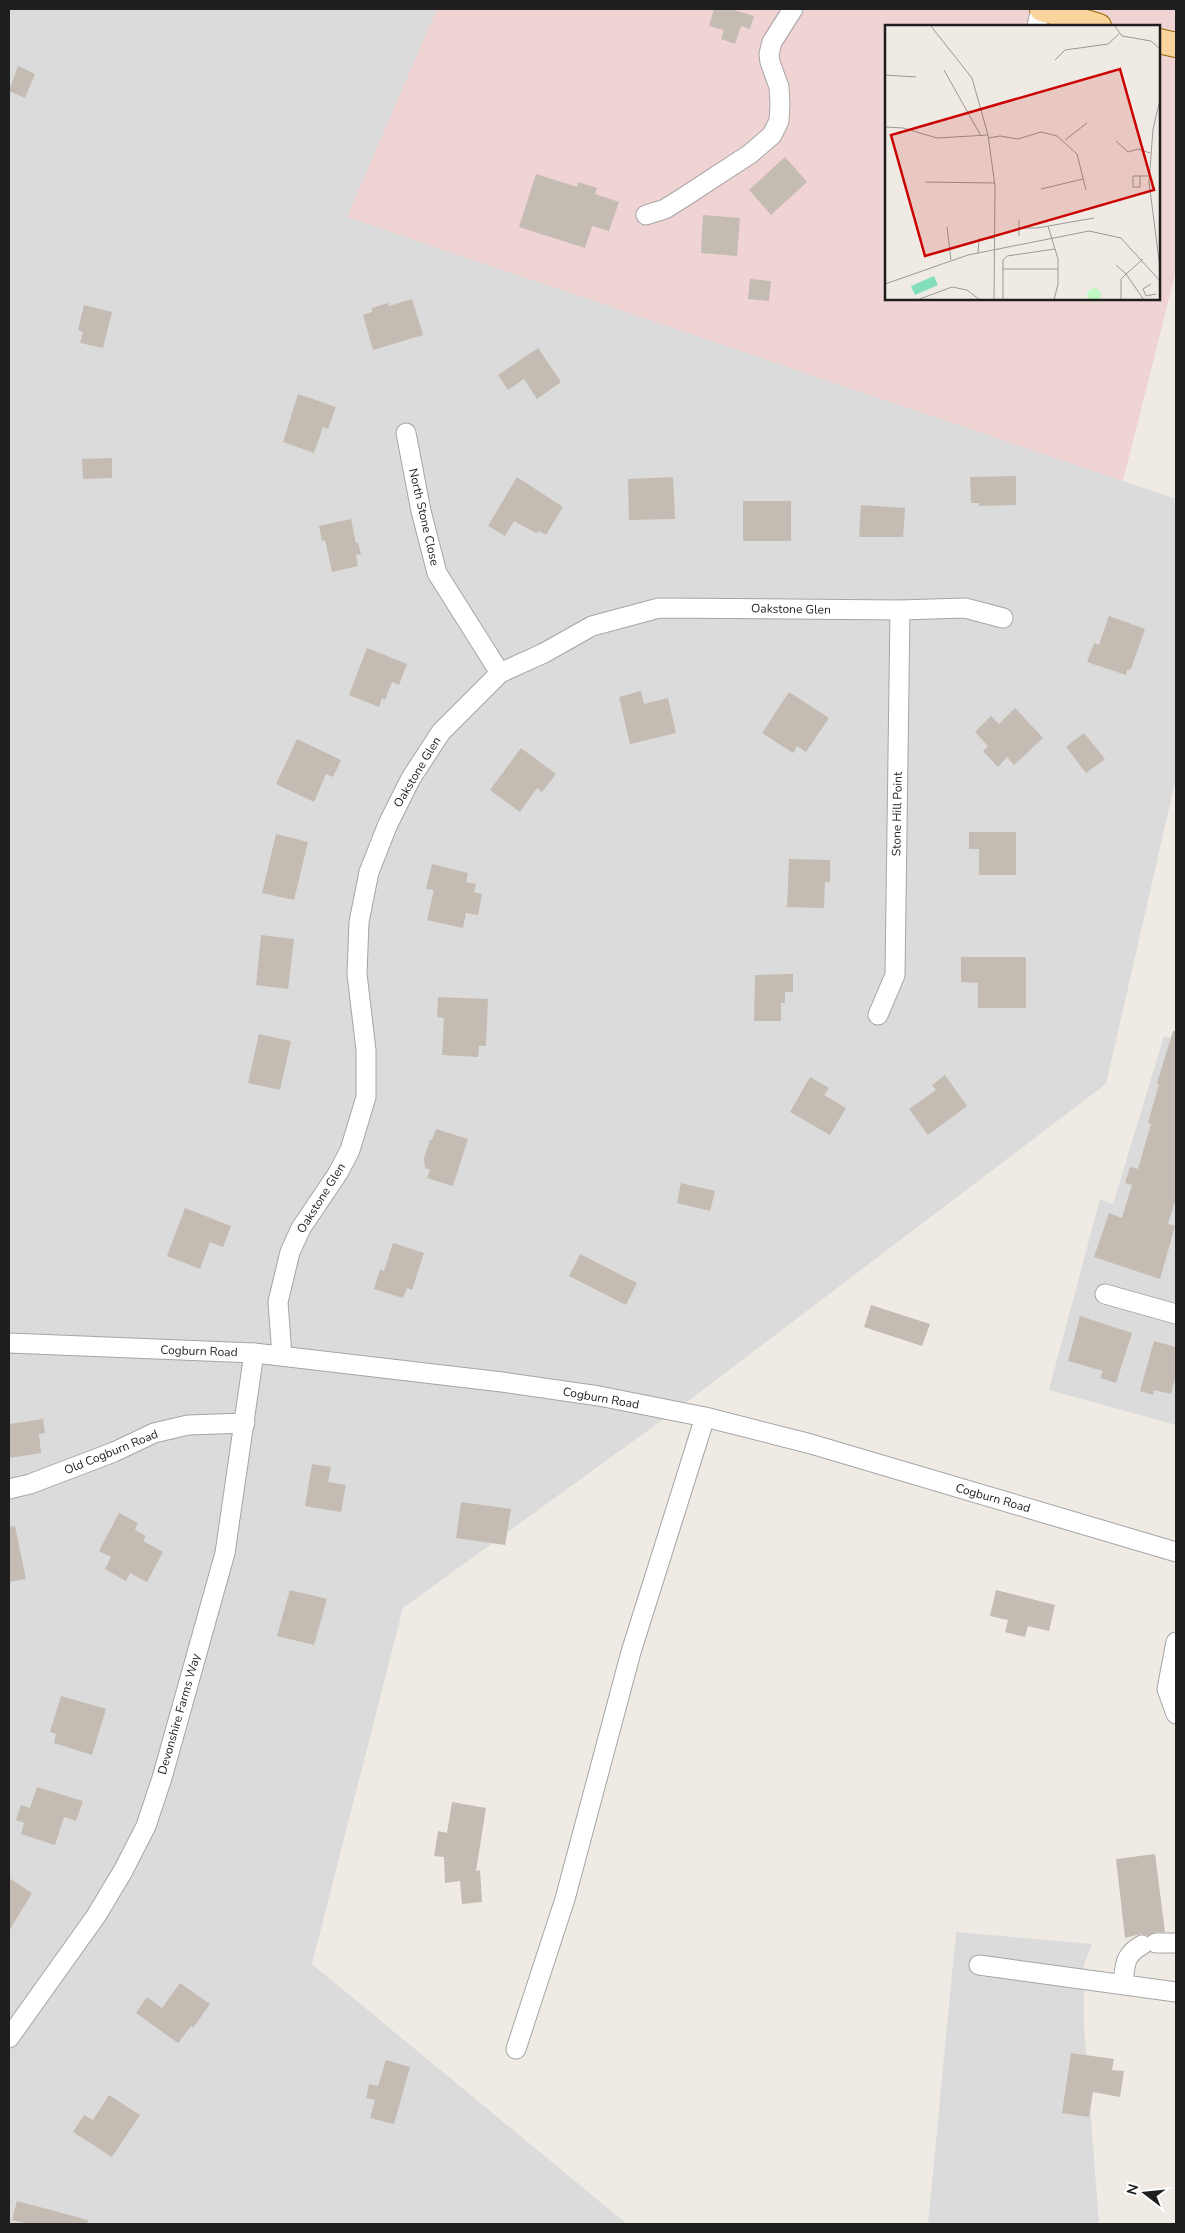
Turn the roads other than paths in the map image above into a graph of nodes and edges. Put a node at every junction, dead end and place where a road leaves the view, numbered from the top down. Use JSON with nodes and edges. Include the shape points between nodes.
{"nodes":[{"id":1,"x":793,"y":9,"type":"edge"},
{"id":2,"x":1042,"y":9,"type":"edge"},
{"id":3,"x":1037,"y":25,"type":"edge"},
{"id":4,"x":1096,"y":25,"type":"edge"},
{"id":5,"x":1160,"y":41,"type":"edge"},
{"id":6,"x":1176,"y":45,"type":"edge"},
{"id":7,"x":646,"y":215,"type":"dead end"},
{"id":8,"x":406,"y":433,"type":"dead end"},
{"id":9,"x":900,"y":610,"type":"junction"},
{"id":10,"x":1002,"y":618,"type":"dead end"},
{"id":11,"x":500,"y":672,"type":"junction"},
{"id":12,"x":878,"y":1015,"type":"dead end"},
{"id":13,"x":1104,"y":1294,"type":"dead end"},
{"id":14,"x":1175,"y":1310,"type":"edge"},
{"id":15,"x":9,"y":1343,"type":"edge"},
{"id":16,"x":254,"y":1353,"type":"junction"},
{"id":17,"x":282,"y":1356,"type":"junction"},
{"id":18,"x":705,"y":1416,"type":"junction"},
{"id":19,"x":245,"y":1423,"type":"junction"},
{"id":20,"x":9,"y":1488,"type":"edge"},
{"id":21,"x":1176,"y":1552,"type":"edge"},
{"id":22,"x":1176,"y":1642,"type":"edge"},
{"id":23,"x":1176,"y":1714,"type":"edge"},
{"id":24,"x":1176,"y":1943,"type":"edge"},
{"id":25,"x":979,"y":1965,"type":"dead end"},
{"id":26,"x":1122,"y":1984,"type":"junction"},
{"id":27,"x":1176,"y":1992,"type":"edge"},
{"id":28,"x":9,"y":2038,"type":"edge"},
{"id":29,"x":516,"y":2049,"type":"dead end"}],
"edges":[{"from":1,"to":7,"type":"street","via":[[772,42],[769,54],[779,87],[780,104],[779,121],[772,135],[764,145],[681,199]]},
{"from":2,"to":3,"type":"street"},
{"from":2,"to":4,"type":"main road"},
{"from":5,"to":6,"type":"main road"},
{"from":8,"to":11,"type":"street","name":"North Stone Close","via":[[437,573]]},
{"from":9,"to":10,"type":"street","name":"Oakstone Glen","via":[[965,608]]},
{"from":9,"to":11,"type":"street","name":"Oakstone Glen","via":[[659,608],[592,626],[544,653]]},
{"from":9,"to":12,"type":"street","name":"Stone Hill Point","via":[[896,974]]},
{"from":11,"to":17,"type":"street","name":"Oakstone Glen","via":[[442,732],[425,756],[388,824],[369,872],[359,922],[357,974],[366,1050],[366,1096],[350,1150],[301,1228],[290,1252],[278,1302]]},
{"from":13,"to":14,"type":"street"},
{"from":15,"to":16,"type":"street","name":"Cogburn Road"},
{"from":16,"to":17,"type":"street","name":"Cogburn Road"},
{"from":16,"to":19,"type":"street","name":"Devonshire Farms Way"},
{"from":17,"to":18,"type":"street","name":"Cogburn Road","via":[[599,1396]]},
{"from":18,"to":21,"type":"street","name":"Cogburn Road","via":[[811,1444]]},
{"from":18,"to":29,"type":"street","via":[[631,1652],[565,1899]]},
{"from":19,"to":20,"type":"street","name":"Old Cogburn Road","via":[[188,1425],[154,1433],[30,1484]]},
{"from":19,"to":28,"type":"street","name":"Devonshire Farms Way","via":[[226,1553],[146,1826],[96,1916]]},
{"from":22,"to":23,"type":"street","via":[[1167,1689]]},
{"from":24,"to":26,"type":"street","via":[[1149,1944],[1131,1952],[1125,1964]]},
{"from":25,"to":26,"type":"street"},
{"from":26,"to":27,"type":"street"}]}
